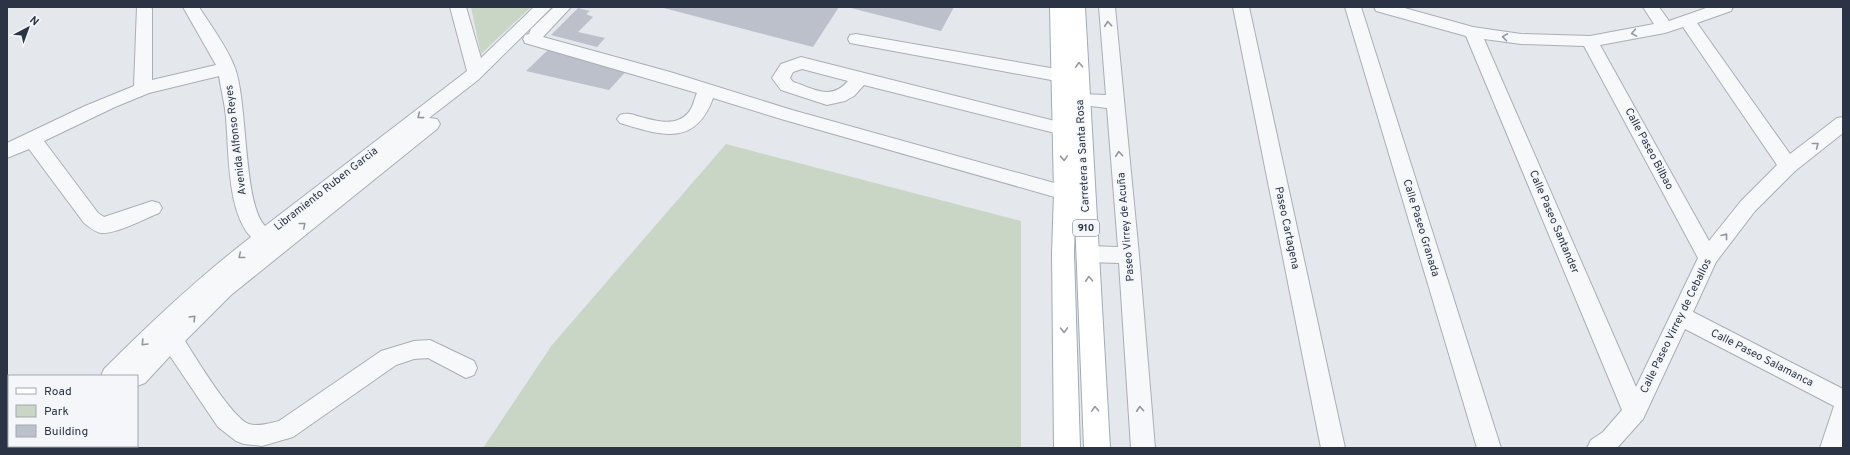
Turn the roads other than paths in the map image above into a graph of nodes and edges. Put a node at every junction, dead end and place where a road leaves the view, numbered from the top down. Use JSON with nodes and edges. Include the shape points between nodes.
{"nodes":[{"id":1,"x":190,"y":7,"type":"edge"},
{"id":2,"x":458,"y":7,"type":"edge"},
{"id":3,"x":544,"y":7,"type":"edge"},
{"id":4,"x":563,"y":7,"type":"edge"},
{"id":5,"x":1059,"y":7,"type":"edge"},
{"id":6,"x":1076,"y":7,"type":"edge"},
{"id":7,"x":1107,"y":7,"type":"edge"},
{"id":8,"x":1241,"y":7,"type":"edge"},
{"id":9,"x":1353,"y":7,"type":"edge"},
{"id":10,"x":1382,"y":7,"type":"edge"},
{"id":11,"x":1651,"y":7,"type":"edge"},
{"id":12,"x":1725,"y":7,"type":"edge"},
{"id":13,"x":144,"y":9,"type":"dead end"},
{"id":14,"x":1687,"y":21,"type":"junction"},
{"id":15,"x":1664,"y":28,"type":"junction"},
{"id":16,"x":1473,"y":32,"type":"junction"},
{"id":17,"x":531,"y":39,"type":"junction"},
{"id":18,"x":856,"y":39,"type":"dead end"},
{"id":19,"x":1590,"y":41,"type":"junction"},
{"id":20,"x":226,"y":68,"type":"junction"},
{"id":21,"x":476,"y":72,"type":"junction"},
{"id":22,"x":1062,"y":76,"type":"junction"},
{"id":23,"x":860,"y":78,"type":"dead end"},
{"id":24,"x":143,"y":89,"type":"junction"},
{"id":25,"x":707,"y":89,"type":"junction"},
{"id":26,"x":1080,"y":100,"type":"junction"},
{"id":27,"x":1114,"y":102,"type":"junction"},
{"id":28,"x":626,"y":119,"type":"dead end"},
{"id":29,"x":1843,"y":123,"type":"edge"},
{"id":30,"x":1063,"y":128,"type":"junction"},
{"id":31,"x":33,"y":140,"type":"junction"},
{"id":32,"x":7,"y":151,"type":"edge"},
{"id":33,"x":1788,"y":166,"type":"junction"},
{"id":34,"x":1065,"y":193,"type":"junction"},
{"id":35,"x":152,"y":208,"type":"dead end"},
{"id":36,"x":271,"y":241,"type":"junction"},
{"id":37,"x":1088,"y":254,"type":"junction"},
{"id":38,"x":1129,"y":255,"type":"junction"},
{"id":39,"x":1708,"y":258,"type":"junction"},
{"id":40,"x":1680,"y":316,"type":"junction"},
{"id":41,"x":167,"y":332,"type":"junction"},
{"id":42,"x":466,"y":368,"type":"dead end"},
{"id":43,"x":113,"y":375,"type":"edge"},
{"id":44,"x":138,"y":375,"type":"edge"},
{"id":45,"x":1843,"y":400,"type":"edge"},
{"id":46,"x":1843,"y":411,"type":"edge"},
{"id":47,"x":1635,"y":412,"type":"junction"},
{"id":48,"x":1067,"y":448,"type":"edge"},
{"id":49,"x":1097,"y":448,"type":"edge"},
{"id":50,"x":1143,"y":448,"type":"edge"},
{"id":51,"x":1332,"y":448,"type":"edge"},
{"id":52,"x":1489,"y":448,"type":"edge"},
{"id":53,"x":1599,"y":448,"type":"edge"},
{"id":54,"x":1832,"y":448,"type":"edge"}],
"edges":[{"from":1,"to":20,"type":"street","name":"Avenida Alfonso Reyes"},
{"from":2,"to":21,"type":"street"},
{"from":3,"to":21,"type":"street","name":"Libramiento Ruben Garcia"},
{"from":4,"to":17,"type":"street","name":"Libramiento Ruben Garcia"},
{"from":5,"to":22,"type":"main road","name":"Carretera a Santa Rosa","number":"910"},
{"from":26,"to":6,"type":"main road","name":"Carretera a Santa Rosa","number":"910","one_way":true},
{"from":27,"to":7,"type":"street","name":"Paseo Virrey de Acuña","one_way":true},
{"from":8,"to":51,"type":"street","name":"Paseo Cartagena"},
{"from":9,"to":52,"type":"street","name":"Calle Paseo Granada"},
{"from":10,"to":16,"type":"street"},
{"from":11,"to":15,"type":"street"},
{"from":12,"to":14,"type":"street"},
{"from":13,"to":24,"type":"street"},
{"from":14,"to":15,"type":"street"},
{"from":14,"to":33,"type":"street"},
{"from":15,"to":19,"type":"street","one_way":true},
{"from":19,"to":16,"type":"street","one_way":true,"via":[[1522,39]]},
{"from":16,"to":47,"type":"street","name":"Calle Paseo Santander"},
{"from":17,"to":25,"type":"street"},
{"from":36,"to":17,"type":"street","name":"Libramiento Ruben Garcia","one_way":true,"via":[[481,83]]},
{"from":18,"to":22,"type":"street"},
{"from":19,"to":39,"type":"street","name":"Calle Paseo Bilbao"},
{"from":20,"to":24,"type":"street"},
{"from":20,"to":36,"type":"street","name":"Avenida Alfonso Reyes","via":[[235,116],[243,200],[255,228]]},
{"from":21,"to":36,"type":"street","name":"Libramiento Ruben Garcia","one_way":true},
{"from":22,"to":30,"type":"main road","name":"Carretera a Santa Rosa","number":"910"},
{"from":23,"to":30,"type":"street"},
{"from":24,"to":31,"type":"street"},
{"from":25,"to":28,"type":"street","via":[[695,117],[685,125],[668,129]]},
{"from":25,"to":34,"type":"street","via":[[794,117]]},
{"from":26,"to":27,"type":"street"},
{"from":26,"to":37,"type":"main road","name":"Carretera a Santa Rosa","number":"910"},
{"from":38,"to":27,"type":"street","name":"Paseo Virrey de Acuña","one_way":true},
{"from":33,"to":29,"type":"street","name":"Calle Paseo Virrey de Ceballos","one_way":true},
{"from":30,"to":34,"type":"main road","name":"Carretera a Santa Rosa","number":"910","one_way":true},
{"from":31,"to":32,"type":"street"},
{"from":31,"to":35,"type":"street","via":[[91,218],[101,225]]},
{"from":39,"to":33,"type":"street","name":"Calle Paseo Virrey de Ceballos","one_way":true,"via":[[1748,206]]},
{"from":34,"to":48,"type":"main road","name":"Carretera a Santa Rosa","number":"910","one_way":true,"via":[[1063,253]]},
{"from":36,"to":41,"type":"street","name":"Libramiento Ruben Garcia","via":[[196,315]]},
{"from":37,"to":38,"type":"street"},
{"from":49,"to":37,"type":"main road","name":"Carretera a Santa Rosa","number":"910","one_way":true},
{"from":50,"to":38,"type":"street","name":"Paseo Virrey de Acuña","one_way":true},
{"from":39,"to":40,"type":"street","name":"Calle Paseo Virrey de Ceballos"},
{"from":40,"to":45,"type":"street","name":"Calle Paseo Salamanca"},
{"from":40,"to":47,"type":"street","name":"Calle Paseo Virrey de Ceballos"},
{"from":41,"to":42,"type":"street","via":[[226,420],[244,434],[262,435],[285,430],[389,358],[414,350],[430,349]]},
{"from":41,"to":43,"type":"street","name":"Libramiento Ruben Garcia","one_way":true},
{"from":41,"to":44,"type":"street","name":"Libramiento Ruben Garcia"},
{"from":46,"to":54,"type":"street"},
{"from":47,"to":53,"type":"street","name":"Calle Paseo Virrey de Ceballos","via":[[1611,439]]}]}
